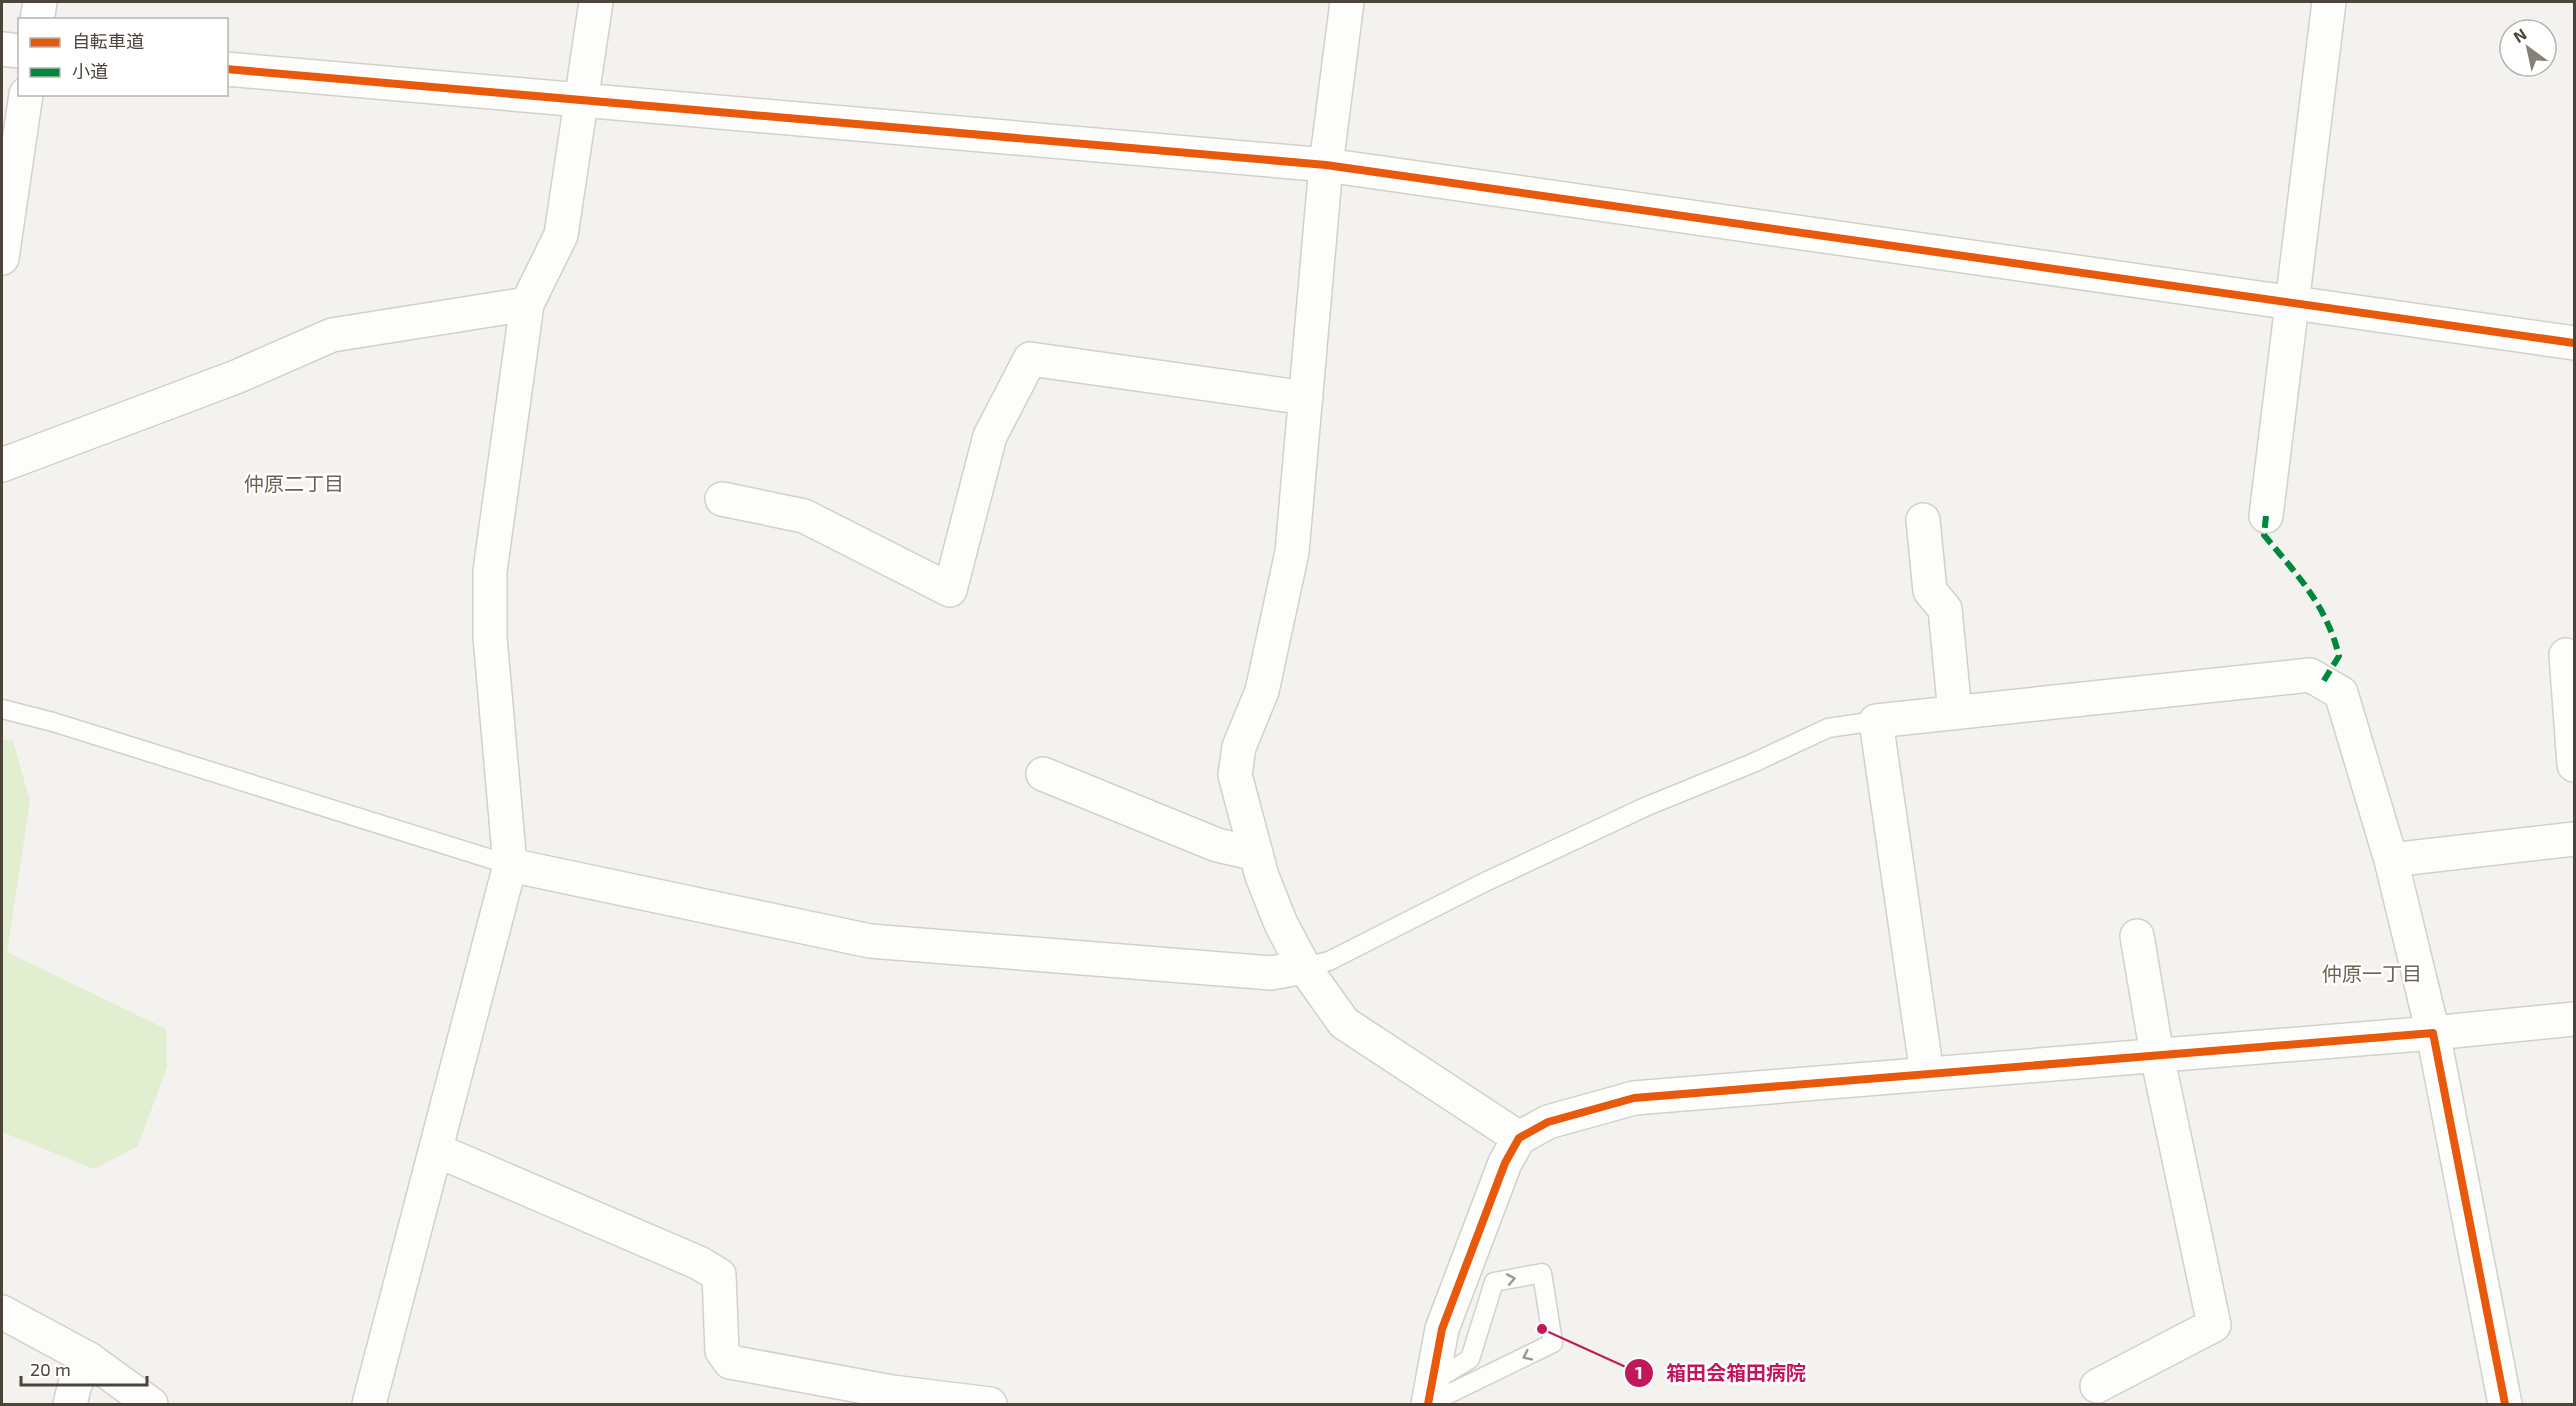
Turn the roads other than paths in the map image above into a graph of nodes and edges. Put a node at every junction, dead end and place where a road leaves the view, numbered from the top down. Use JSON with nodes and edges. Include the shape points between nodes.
{"nodes":[{"id":1,"x":40,"y":2,"type":"edge"},
{"id":2,"x":596,"y":2,"type":"edge"},
{"id":3,"x":1347,"y":2,"type":"edge"},
{"id":4,"x":2329,"y":2,"type":"edge"},
{"id":5,"x":37,"y":18,"type":"edge"},
{"id":6,"x":2,"y":49,"type":"edge"},
{"id":7,"x":18,"y":51,"type":"edge"},
{"id":8,"x":228,"y":69,"type":"edge"},
{"id":9,"x":26,"y":96,"type":"edge"},
{"id":10,"x":581,"y":100,"type":"junction"},
{"id":11,"x":1326,"y":165,"type":"junction"},
{"id":12,"x":2,"y":258,"type":"edge"},
{"id":13,"x":2291,"y":303,"type":"junction"},
{"id":14,"x":528,"y":304,"type":"junction"},
{"id":15,"x":2574,"y":343,"type":"edge"},
{"id":16,"x":1306,"y":398,"type":"junction"},
{"id":17,"x":2,"y":465,"type":"edge"},
{"id":18,"x":722,"y":499,"type":"dead end"},
{"id":19,"x":2266,"y":516,"type":"dead end"},
{"id":20,"x":1923,"y":520,"type":"dead end"},
{"id":21,"x":2566,"y":655,"type":"dead end"},
{"id":22,"x":2,"y":709,"type":"edge"},
{"id":23,"x":1955,"y":712,"type":"junction"},
{"id":24,"x":1876,"y":721,"type":"junction"},
{"id":25,"x":2574,"y":765,"type":"edge"},
{"id":26,"x":1043,"y":774,"type":"dead end"},
{"id":27,"x":2574,"y":839,"type":"edge"},
{"id":28,"x":1256,"y":854,"type":"junction"},
{"id":29,"x":2391,"y":860,"type":"junction"},
{"id":30,"x":510,"y":865,"type":"junction"},
{"id":31,"x":2137,"y":936,"type":"dead end"},
{"id":32,"x":1304,"y":967,"type":"junction"},
{"id":33,"x":2574,"y":1019,"type":"edge"},
{"id":34,"x":2433,"y":1033,"type":"junction"},
{"id":35,"x":2157,"y":1055,"type":"junction"},
{"id":36,"x":1927,"y":1074,"type":"junction"},
{"id":37,"x":1519,"y":1138,"type":"junction"},
{"id":38,"x":436,"y":1150,"type":"junction"},
{"id":39,"x":2,"y":1312,"type":"edge"},
{"id":40,"x":89,"y":1359,"type":"junction"},
{"id":41,"x":2100,"y":1395,"type":"edge"},
{"id":42,"x":1429,"y":1397,"type":"edge"},
{"id":43,"x":70,"y":1404,"type":"edge"},
{"id":44,"x":151,"y":1404,"type":"edge"},
{"id":45,"x":369,"y":1404,"type":"edge"},
{"id":46,"x":990,"y":1404,"type":"edge"},
{"id":47,"x":2505,"y":1404,"type":"edge"}],
"edges":[{"from":1,"to":5,"type":"street"},
{"from":2,"to":10,"type":"street"},
{"from":3,"to":11,"type":"street"},
{"from":4,"to":13,"type":"street"},
{"from":6,"to":7,"type":"street"},
{"from":8,"to":10,"type":"street"},
{"from":9,"to":12,"type":"street"},
{"from":10,"to":11,"type":"street"},
{"from":10,"to":14,"type":"street","via":[[561,235]]},
{"from":11,"to":13,"type":"street"},
{"from":11,"to":16,"type":"street"},
{"from":13,"to":15,"type":"street"},
{"from":13,"to":19,"type":"street"},
{"from":14,"to":17,"type":"street","via":[[332,335],[236,377]]},
{"from":14,"to":30,"type":"street","via":[[490,571],[490,637]]},
{"from":16,"to":18,"type":"street","via":[[1030,359],[990,436],[950,590],[804,516]]},
{"from":16,"to":28,"type":"street","via":[[1292,552],[1263,691],[1239,747],[1235,775]]},
{"from":20,"to":23,"type":"street","via":[[1930,591],[1945,609]]},
{"from":21,"to":25,"type":"street"},
{"from":22,"to":30,"type":"lane"},
{"from":23,"to":24,"type":"street"},
{"from":23,"to":29,"type":"street","via":[[2310,675],[2341,693]]},
{"from":24,"to":32,"type":"lane","via":[[1828,728],[1645,807],[1329,961]]},
{"from":24,"to":36,"type":"street"},
{"from":26,"to":28,"type":"street","via":[[1217,845]]},
{"from":27,"to":29,"type":"street"},
{"from":28,"to":32,"type":"street","via":[[1281,924]]},
{"from":29,"to":34,"type":"street"},
{"from":30,"to":32,"type":"street","via":[[870,941],[1271,973]]},
{"from":30,"to":38,"type":"street"},
{"from":31,"to":35,"type":"street"},
{"from":32,"to":37,"type":"street","via":[[1344,1023]]},
{"from":33,"to":34,"type":"street"},
{"from":34,"to":35,"type":"street"},
{"from":34,"to":47,"type":"street"},
{"from":35,"to":36,"type":"street"},
{"from":35,"to":41,"type":"street","via":[[2214,1325]]},
{"from":36,"to":37,"type":"street","via":[[1634,1098],[1548,1122]]},
{"from":37,"to":42,"type":"street","via":[[1505,1163],[1442,1329]]},
{"from":38,"to":45,"type":"street"},
{"from":38,"to":46,"type":"street","via":[[719,1275],[722,1352],[730,1362],[892,1392]]},
{"from":39,"to":40,"type":"street"},
{"from":40,"to":43,"type":"street","via":[[75,1384]]},
{"from":40,"to":44,"type":"street"},
{"from":42,"to":42,"type":"lane","one_way":true,"via":[[1470,1359],[1494,1282],[1542,1273],[1553,1343]]}]}
